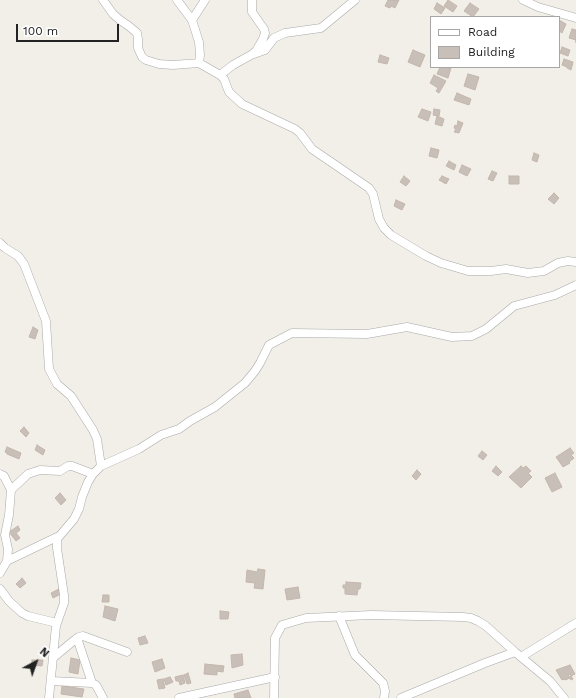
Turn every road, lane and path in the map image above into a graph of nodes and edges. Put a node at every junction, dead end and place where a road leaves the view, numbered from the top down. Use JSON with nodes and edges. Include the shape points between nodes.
{"nodes":[{"id":1,"x":103,"y":0,"type":"edge"},
{"id":2,"x":177,"y":0,"type":"edge"},
{"id":3,"x":205,"y":0,"type":"edge"},
{"id":4,"x":252,"y":0,"type":"edge"},
{"id":5,"x":355,"y":0,"type":"edge"},
{"id":6,"x":522,"y":0,"type":"edge"},
{"id":7,"x":576,"y":18,"type":"edge"},
{"id":8,"x":192,"y":20,"type":"junction"},
{"id":9,"x":251,"y":56,"type":"junction"},
{"id":10,"x":199,"y":62,"type":"junction"},
{"id":11,"x":220,"y":75,"type":"junction"},
{"id":12,"x":0,"y":243,"type":"edge"},
{"id":13,"x":576,"y":262,"type":"edge"},
{"id":14,"x":576,"y":285,"type":"edge"},
{"id":15,"x":101,"y":466,"type":"junction"},
{"id":16,"x":0,"y":474,"type":"edge"},
{"id":17,"x":93,"y":474,"type":"junction"},
{"id":18,"x":11,"y":490,"type":"junction"},
{"id":19,"x":59,"y":536,"type":"junction"},
{"id":20,"x":7,"y":561,"type":"junction"},
{"id":21,"x":0,"y":573,"type":"edge"},
{"id":22,"x":0,"y":589,"type":"edge"},
{"id":23,"x":339,"y":616,"type":"junction"},
{"id":24,"x":57,"y":623,"type":"junction"},
{"id":25,"x":576,"y":623,"type":"edge"},
{"id":26,"x":77,"y":638,"type":"junction"},
{"id":27,"x":127,"y":652,"type":"dead end"},
{"id":28,"x":518,"y":655,"type":"junction"},
{"id":29,"x":53,"y":658,"type":"junction"},
{"id":30,"x":275,"y":677,"type":"junction"},
{"id":31,"x":51,"y":681,"type":"junction"},
{"id":32,"x":92,"y":683,"type":"junction"},
{"id":33,"x":202,"y":696,"type":"edge"},
{"id":34,"x":49,"y":698,"type":"edge"},
{"id":35,"x":103,"y":698,"type":"edge"},
{"id":36,"x":179,"y":698,"type":"edge"},
{"id":37,"x":274,"y":698,"type":"edge"},
{"id":38,"x":384,"y":698,"type":"edge"},
{"id":39,"x":401,"y":698,"type":"edge"},
{"id":40,"x":564,"y":698,"type":"edge"}],
"edges":[{"from":1,"to":10,"type":"street","via":[[113,14],[137,33],[140,53],[146,60],[173,65]]},
{"from":2,"to":8,"type":"street"},
{"from":3,"to":8,"type":"street"},
{"from":4,"to":9,"type":"street","via":[[252,12],[264,33],[259,47]]},
{"from":5,"to":9,"type":"street","via":[[321,28],[284,33],[274,38],[265,50]]},
{"from":6,"to":7,"type":"street"},
{"from":8,"to":10,"type":"street","via":[[199,42]]},
{"from":9,"to":11,"type":"street"},
{"from":10,"to":11,"type":"street"},
{"from":11,"to":13,"type":"street","via":[[229,92],[242,104],[295,129],[312,149],[369,188],[384,228],[426,256],[468,271],[506,269],[528,273],[544,271],[558,263]]},
{"from":12,"to":15,"type":"street","via":[[18,256],[24,264],[46,321],[49,369],[57,384],[71,396],[94,430]]},
{"from":14,"to":15,"type":"street","via":[[555,295],[514,306],[486,329],[472,336],[452,337],[407,327],[368,334],[292,333],[269,344],[260,363],[245,383],[215,408],[179,429],[161,435],[139,449]]},
{"from":15,"to":17,"type":"street"},
{"from":16,"to":18,"type":"street","via":[[4,476]]},
{"from":17,"to":18,"type":"street","via":[[72,466],[60,471],[40,470],[28,474]]},
{"from":17,"to":19,"type":"street","via":[[82,496],[77,515]]},
{"from":18,"to":20,"type":"street","via":[[5,535]]},
{"from":19,"to":20,"type":"street"},
{"from":19,"to":24,"type":"street","via":[[57,548],[64,603]]},
{"from":20,"to":21,"type":"street"},
{"from":22,"to":24,"type":"street","via":[[22,613]]},
{"from":23,"to":28,"type":"street","via":[[471,618],[486,626]]},
{"from":23,"to":30,"type":"street","via":[[306,618],[282,625],[275,638]]},
{"from":23,"to":38,"type":"street","via":[[355,655],[383,683]]},
{"from":24,"to":29,"type":"street"},
{"from":25,"to":28,"type":"street"},
{"from":26,"to":27,"type":"street","via":[[83,636]]},
{"from":26,"to":29,"type":"street"},
{"from":26,"to":32,"type":"street"},
{"from":28,"to":39,"type":"street","via":[[478,666]]},
{"from":28,"to":40,"type":"street","via":[[550,681]]},
{"from":29,"to":31,"type":"street"},
{"from":30,"to":33,"type":"street"},
{"from":30,"to":37,"type":"street"},
{"from":31,"to":32,"type":"street"},
{"from":31,"to":34,"type":"street"},
{"from":32,"to":35,"type":"street","via":[[96,685]]},
{"from":33,"to":36,"type":"street"}]}
